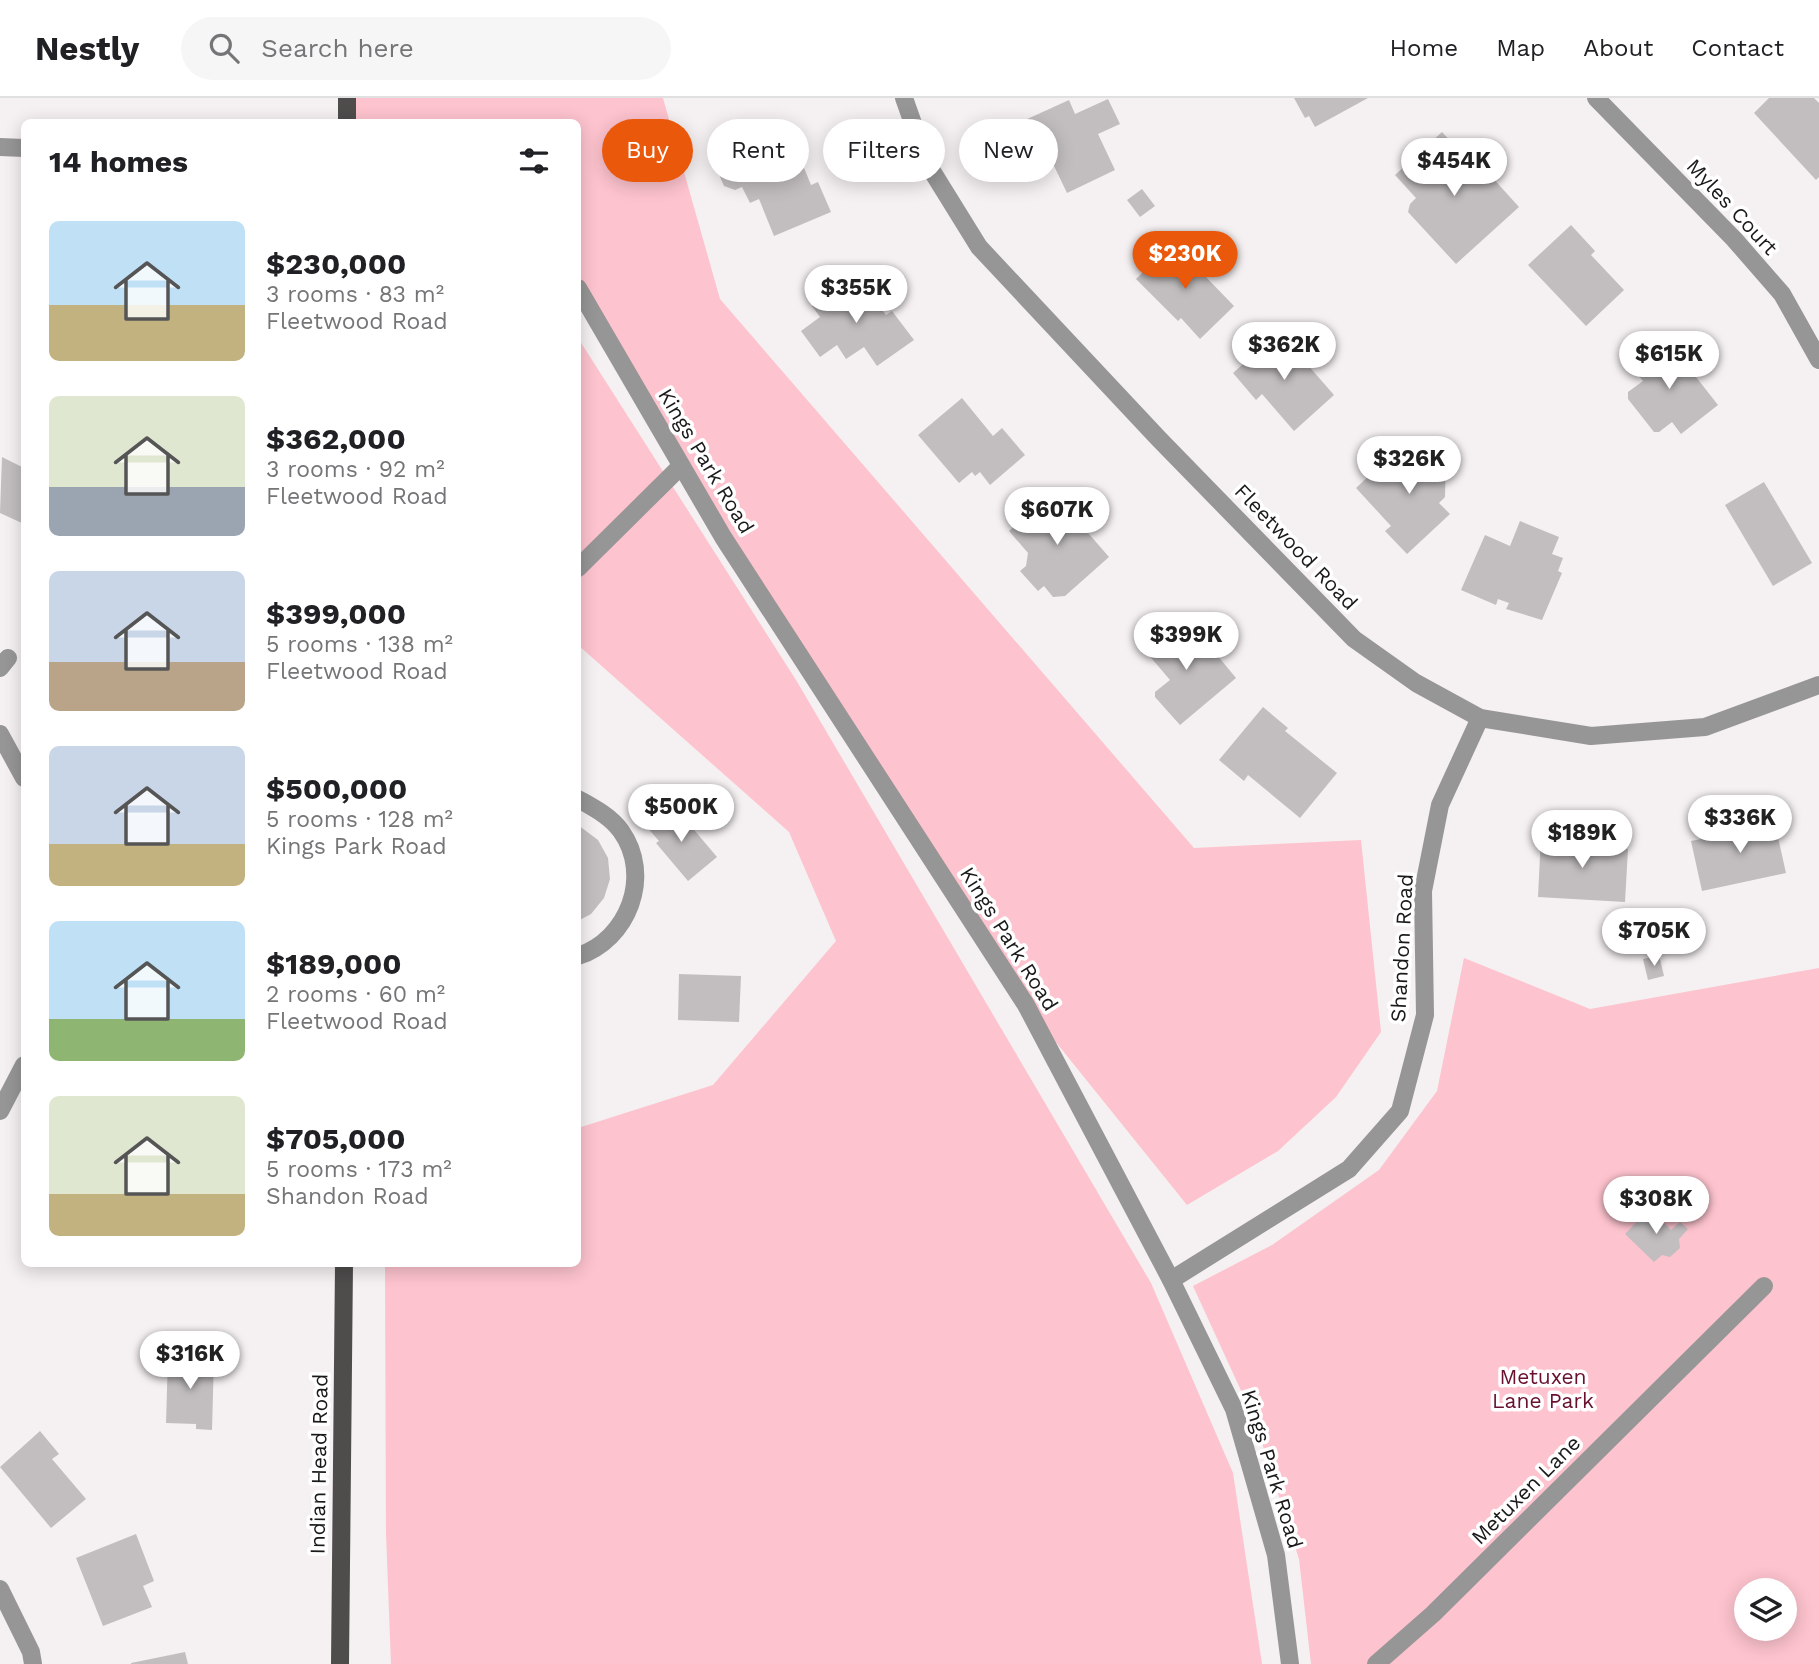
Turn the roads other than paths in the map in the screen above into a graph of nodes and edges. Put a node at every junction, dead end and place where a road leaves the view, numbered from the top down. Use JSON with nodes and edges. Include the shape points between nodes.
{"nodes":[{"id":1,"x":347,"y":98,"type":"edge"},
{"id":2,"x":904,"y":98,"type":"edge"},
{"id":3,"x":1596,"y":98,"type":"edge"},
{"id":4,"x":347,"y":119,"type":"edge"},
{"id":5,"x":0,"y":147,"type":"edge"},
{"id":6,"x":21,"y":148,"type":"edge"},
{"id":7,"x":581,"y":293,"type":"edge"},
{"id":8,"x":1819,"y":360,"type":"edge"},
{"id":9,"x":681,"y":466,"type":"junction"},
{"id":10,"x":581,"y":565,"type":"edge"},
{"id":11,"x":1819,"y":685,"type":"edge"},
{"id":12,"x":1480,"y":718,"type":"junction"},
{"id":13,"x":0,"y":734,"type":"edge"},
{"id":14,"x":21,"y":772,"type":"edge"},
{"id":15,"x":581,"y":801,"type":"edge"},
{"id":16,"x":581,"y":955,"type":"edge"},
{"id":17,"x":21,"y":1071,"type":"edge"},
{"id":18,"x":0,"y":1111,"type":"edge"},
{"id":19,"x":344,"y":1267,"type":"edge"},
{"id":20,"x":1171,"y":1280,"type":"junction"},
{"id":21,"x":1764,"y":1286,"type":"dead end"},
{"id":22,"x":0,"y":1589,"type":"edge"},
{"id":23,"x":33,"y":1664,"type":"edge"},
{"id":24,"x":340,"y":1664,"type":"edge"},
{"id":25,"x":1290,"y":1664,"type":"edge"},
{"id":26,"x":1376,"y":1664,"type":"edge"}],
"edges":[{"from":1,"to":4,"type":"main road"},
{"from":2,"to":12,"type":"street","name":"Fleetwood Road","via":[[927,163],[979,247],[1354,639],[1416,683]]},
{"from":3,"to":8,"type":"street","name":"Myles Court","via":[[1766,276]]},
{"from":5,"to":6,"type":"street"},
{"from":7,"to":9,"type":"street","name":"Kings Park Road"},
{"from":9,"to":10,"type":"street"},
{"from":9,"to":20,"type":"street","name":"Kings Park Road","via":[[1027,1005]]},
{"from":11,"to":12,"type":"street","name":"Fleetwood Road","via":[[1705,727],[1591,736]]},
{"from":12,"to":20,"type":"street","name":"Shandon Road","via":[[1440,806],[1423,891],[1425,1016],[1400,1111],[1349,1169]]},
{"from":13,"to":14,"type":"street"},
{"from":15,"to":16,"type":"street","via":[[602,812],[621,832],[633,857],[636,885],[628,912],[613,935]]},
{"from":17,"to":18,"type":"street"},
{"from":19,"to":24,"type":"main road","name":"Indian Head Road"},
{"from":20,"to":25,"type":"street","name":"Kings Park Road","via":[[1234,1409],[1276,1555]]},
{"from":21,"to":26,"type":"street","name":"Metuxen Lane","via":[[1433,1614]]},
{"from":22,"to":23,"type":"street"}]}
